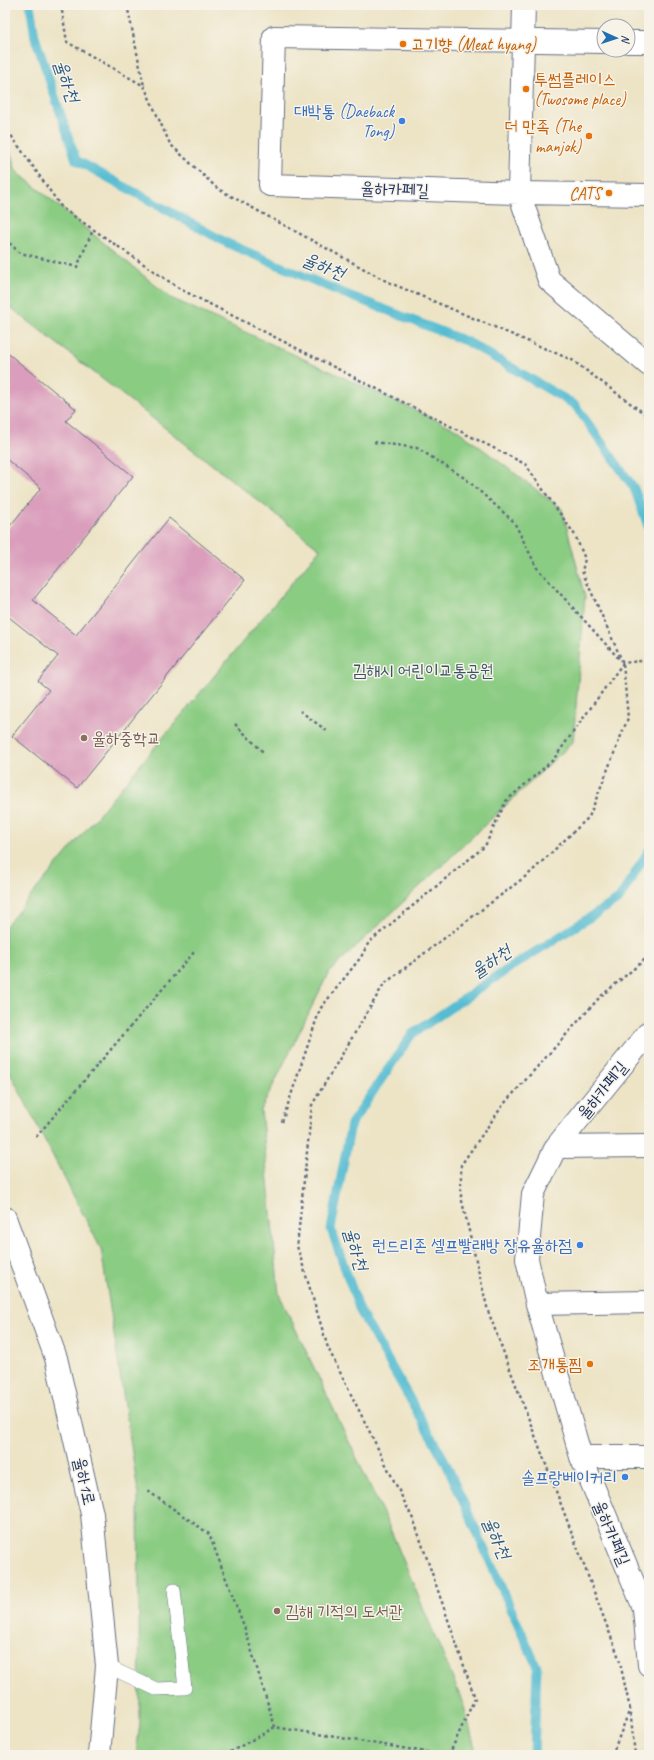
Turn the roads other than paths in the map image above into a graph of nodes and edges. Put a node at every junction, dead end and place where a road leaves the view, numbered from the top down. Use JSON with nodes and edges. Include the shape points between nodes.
{"nodes":[{"id":1,"x":524,"y":5,"type":"edge"},
{"id":2,"x":523,"y":41,"type":"junction"},
{"id":3,"x":596,"y":42,"type":"edge"},
{"id":4,"x":636,"y":42,"type":"edge"},
{"id":5,"x":649,"y":42,"type":"edge"},
{"id":6,"x":520,"y":194,"type":"junction"},
{"id":7,"x":649,"y":195,"type":"edge"},
{"id":8,"x":647,"y":361,"type":"edge"},
{"id":9,"x":649,"y":1032,"type":"edge"},
{"id":10,"x":649,"y":1146,"type":"edge"},
{"id":11,"x":556,"y":1147,"type":"junction"},
{"id":12,"x":5,"y":1218,"type":"edge"},
{"id":13,"x":649,"y":1302,"type":"edge"},
{"id":14,"x":537,"y":1304,"type":"junction"},
{"id":15,"x":580,"y":1457,"type":"junction"},
{"id":16,"x":649,"y":1457,"type":"edge"},
{"id":17,"x":174,"y":1590,"type":"dead end"},
{"id":18,"x":647,"y":1608,"type":"edge"},
{"id":19,"x":649,"y":1665,"type":"edge"},
{"id":20,"x":107,"y":1666,"type":"junction"},
{"id":21,"x":99,"y":1755,"type":"edge"}],
"edges":[{"from":1,"to":2,"type":"street"},
{"from":2,"to":3,"type":"street"},
{"from":2,"to":6,"type":"street"},
{"from":2,"to":6,"type":"street","name":"율하카페길","via":[[274,37],[270,186]]},
{"from":4,"to":5,"type":"street"},
{"from":6,"to":7,"type":"street","name":"율하카페길"},
{"from":6,"to":8,"type":"street","via":[[549,280]]},
{"from":9,"to":11,"type":"street","name":"율하카페길"},
{"from":10,"to":11,"type":"street","name":"율하카페길"},
{"from":11,"to":14,"type":"street","name":"율하카페길","via":[[533,1194],[527,1259]]},
{"from":12,"to":20,"type":"street","name":"율하1로","via":[[56,1358],[92,1514]]},
{"from":13,"to":14,"type":"street"},
{"from":14,"to":15,"type":"street","name":"율하카페길"},
{"from":15,"to":16,"type":"street"},
{"from":15,"to":18,"type":"street","name":"율하카페길"},
{"from":17,"to":20,"type":"lane","via":[[185,1688],[156,1689]]},
{"from":18,"to":19,"type":"street","name":"율하카페길"},
{"from":20,"to":21,"type":"street","name":"율하1로"}]}
